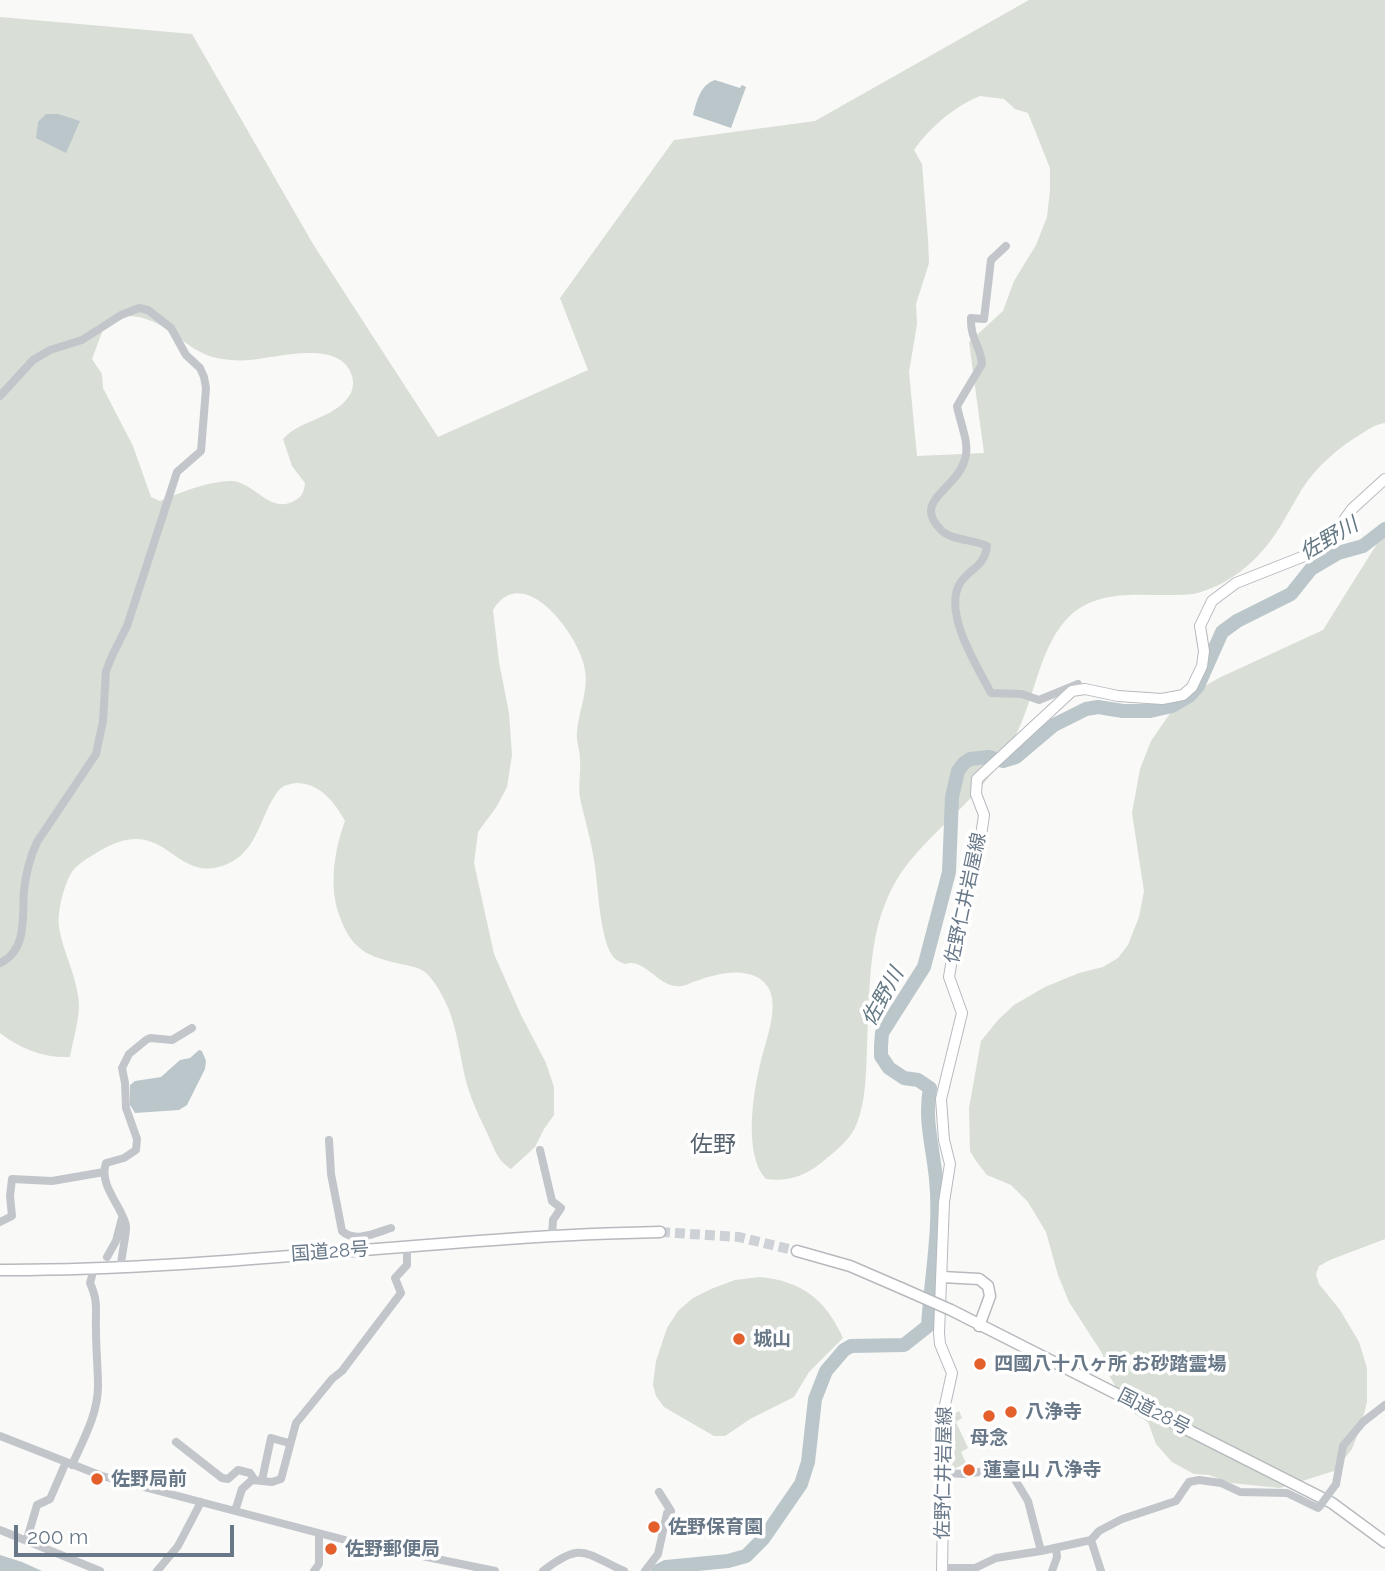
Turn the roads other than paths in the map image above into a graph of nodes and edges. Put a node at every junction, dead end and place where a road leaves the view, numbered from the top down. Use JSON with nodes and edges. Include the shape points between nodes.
{"nodes":[{"id":1,"x":1006,"y":246,"type":"dead end"},
{"id":2,"x":0,"y":396,"type":"edge"},
{"id":3,"x":1385,"y":479,"type":"edge"},
{"id":4,"x":1080,"y":689,"type":"junction"},
{"id":5,"x":0,"y":963,"type":"edge"},
{"id":6,"x":192,"y":1028,"type":"dead end"},
{"id":7,"x":328,"y":1140,"type":"dead end"},
{"id":8,"x":540,"y":1150,"type":"dead end"},
{"id":9,"x":104,"y":1172,"type":"junction"},
{"id":10,"x":122,"y":1218,"type":"junction"},
{"id":11,"x":0,"y":1222,"type":"edge"},
{"id":12,"x":391,"y":1228,"type":"dead end"},
{"id":13,"x":660,"y":1232,"type":"tunnel mouth"},
{"id":14,"x":552,"y":1237,"type":"junction"},
{"id":15,"x":407,"y":1247,"type":"junction"},
{"id":16,"x":797,"y":1251,"type":"tunnel mouth"},
{"id":17,"x":107,"y":1257,"type":"dead end"},
{"id":18,"x":121,"y":1265,"type":"junction"},
{"id":19,"x":0,"y":1269,"type":"edge"},
{"id":20,"x":92,"y":1276,"type":"dead end"},
{"id":21,"x":942,"y":1277,"type":"junction"},
{"id":22,"x":979,"y":1326,"type":"junction"},
{"id":23,"x":1385,"y":1405,"type":"edge"},
{"id":24,"x":0,"y":1436,"type":"edge"},
{"id":25,"x":176,"y":1442,"type":"dead end"},
{"id":26,"x":289,"y":1443,"type":"junction"},
{"id":27,"x":69,"y":1463,"type":"junction"},
{"id":28,"x":943,"y":1473,"type":"junction"},
{"id":29,"x":258,"y":1480,"type":"junction"},
{"id":30,"x":659,"y":1492,"type":"dead end"},
{"id":31,"x":201,"y":1503,"type":"junction"},
{"id":32,"x":235,"y":1511,"type":"junction"},
{"id":33,"x":0,"y":1530,"type":"edge"},
{"id":34,"x":319,"y":1534,"type":"junction"},
{"id":35,"x":27,"y":1539,"type":"junction"},
{"id":36,"x":1091,"y":1540,"type":"junction"},
{"id":37,"x":1385,"y":1542,"type":"edge"},
{"id":38,"x":1056,"y":1548,"type":"junction"},
{"id":39,"x":1041,"y":1551,"type":"junction"},
{"id":40,"x":942,"y":1569,"type":"edge"},
{"id":41,"x":100,"y":1571,"type":"edge"},
{"id":42,"x":157,"y":1571,"type":"edge"},
{"id":43,"x":314,"y":1571,"type":"edge"},
{"id":44,"x":495,"y":1571,"type":"edge"},
{"id":45,"x":543,"y":1571,"type":"edge"},
{"id":46,"x":624,"y":1571,"type":"edge"},
{"id":47,"x":645,"y":1571,"type":"edge"},
{"id":48,"x":1052,"y":1571,"type":"edge"},
{"id":49,"x":1101,"y":1571,"type":"edge"}],
"edges":[{"from":1,"to":4,"type":"street","via":[[991,260],[984,319],[971,318],[982,364],[957,406],[966,457],[955,479],[930,506],[942,531],[987,546],[986,558],[958,587],[956,612],[991,693],[1039,699],[1077,684]]},
{"from":2,"to":5,"type":"street","via":[[33,360],[82,340],[139,308],[171,328],[186,355],[200,368],[206,387],[201,451],[177,472],[128,626],[106,671],[96,754],[37,842],[26,878],[20,940],[12,956]]},
{"from":3,"to":4,"type":"main road","via":[[1312,553],[1236,583],[1212,601],[1200,626],[1202,666],[1183,695],[1162,699]]},
{"from":4,"to":21,"type":"main road","name":"佐野仁井岩屋線","via":[[1065,695],[980,774],[975,785],[984,815],[949,977],[962,1013],[941,1091],[950,1164]]},
{"from":6,"to":9,"type":"street","via":[[172,1040],[150,1038],[129,1054],[122,1068],[136,1150],[106,1163]]},
{"from":7,"to":12,"type":"street","via":[[342,1231],[357,1238]]},
{"from":8,"to":14,"type":"street","via":[[552,1201],[561,1208],[553,1220]]},
{"from":9,"to":10,"type":"street"},
{"from":9,"to":11,"type":"street","via":[[52,1181],[12,1179],[12,1216]]},
{"from":10,"to":17,"type":"street"},
{"from":10,"to":18,"type":"street","via":[[127,1226]]},
{"from":13,"to":14,"type":"highway","name":"国道28号"},
{"from":14,"to":15,"type":"highway","name":"国道28号"},
{"from":15,"to":18,"type":"highway","name":"国道28号"},
{"from":15,"to":26,"type":"street","via":[[407,1265],[395,1278],[401,1293],[296,1423]]},
{"from":16,"to":22,"type":"highway","name":"国道28号","bridge":true,"via":[[850,1266]]},
{"from":18,"to":19,"type":"highway","name":"国道28号"},
{"from":20,"to":27,"type":"street","via":[[98,1309],[98,1387],[90,1426]]},
{"from":21,"to":22,"type":"highway","via":[[979,1279],[988,1286],[990,1296]]},
{"from":21,"to":28,"type":"main road","name":"佐野仁井岩屋線","via":[[940,1344],[952,1373],[944,1405]]},
{"from":22,"to":37,"type":"highway","name":"国道28号","via":[[1332,1503]]},
{"from":23,"to":36,"type":"street","bridge":true,"via":[[1343,1446],[1336,1484],[1318,1508],[1287,1493],[1240,1492],[1222,1483],[1199,1480],[1189,1482],[1175,1501],[1122,1519]]},
{"from":24,"to":27,"type":"street"},
{"from":25,"to":29,"type":"street","via":[[222,1478],[228,1479],[238,1470]]},
{"from":26,"to":29,"type":"street","via":[[281,1479]]},
{"from":26,"to":29,"type":"street","via":[[271,1438]]},
{"from":27,"to":31,"type":"street"},
{"from":27,"to":35,"type":"street","via":[[50,1499],[37,1505]]},
{"from":28,"to":39,"type":"street","via":[[1008,1468],[1028,1501]]},
{"from":28,"to":40,"type":"main road","name":"佐野仁井岩屋線"},
{"from":29,"to":32,"type":"street","via":[[242,1489]]},
{"from":30,"to":47,"type":"street","via":[[671,1511],[658,1554]]},
{"from":31,"to":32,"type":"street"},
{"from":31,"to":42,"type":"street","via":[[178,1546]]},
{"from":32,"to":34,"type":"street"},
{"from":33,"to":35,"type":"street"},
{"from":34,"to":43,"type":"street"},
{"from":34,"to":44,"type":"street"},
{"from":35,"to":41,"type":"street"},
{"from":36,"to":38,"type":"street"},
{"from":36,"to":49,"type":"street"},
{"from":38,"to":39,"type":"street"},
{"from":38,"to":48,"type":"street"},
{"from":39,"to":40,"type":"street","via":[[996,1558],[975,1568]]},
{"from":45,"to":46,"type":"street","via":[[563,1556],[580,1551]]}]}
